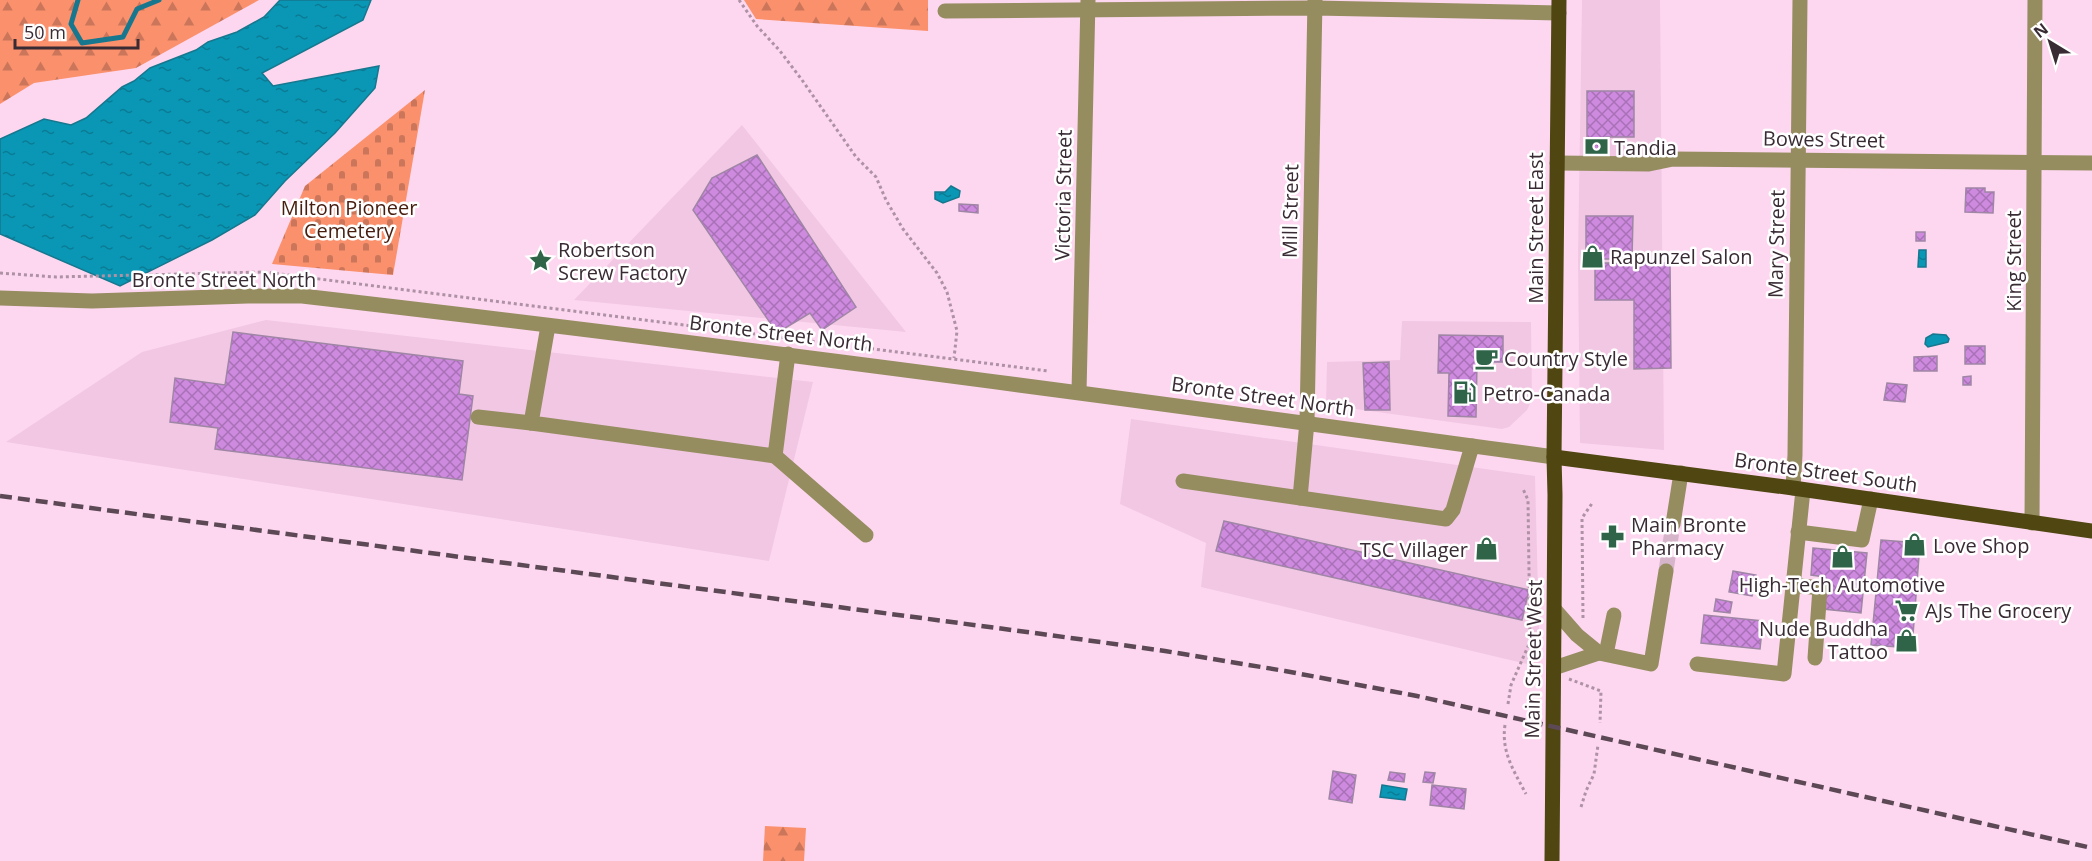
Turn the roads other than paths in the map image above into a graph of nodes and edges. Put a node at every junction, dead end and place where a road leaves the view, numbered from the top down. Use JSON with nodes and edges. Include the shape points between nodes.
{"nodes":[{"id":1,"x":1800,"y":0,"type":"edge"},
{"id":2,"x":2035,"y":0,"type":"edge"},
{"id":3,"x":1089,"y":4,"type":"edge"},
{"id":4,"x":1315,"y":4,"type":"edge"},
{"id":5,"x":1559,"y":7,"type":"edge"},
{"id":6,"x":945,"y":11,"type":"dead end"},
{"id":7,"x":1798,"y":160,"type":"junction"},
{"id":8,"x":2034,"y":162,"type":"junction"},
{"id":9,"x":2092,"y":163,"type":"edge"},
{"id":10,"x":1557,"y":164,"type":"junction"},
{"id":11,"x":0,"y":298,"type":"edge"},
{"id":12,"x":548,"y":326,"type":"junction"},
{"id":13,"x":788,"y":354,"type":"junction"},
{"id":14,"x":1079,"y":392,"type":"junction"},
{"id":15,"x":478,"y":417,"type":"dead end"},
{"id":16,"x":1307,"y":422,"type":"junction"},
{"id":17,"x":531,"y":423,"type":"junction"},
{"id":18,"x":1472,"y":446,"type":"junction"},
{"id":19,"x":775,"y":456,"type":"junction"},
{"id":20,"x":1554,"y":457,"type":"junction"},
{"id":21,"x":1682,"y":473,"type":"junction"},
{"id":22,"x":1183,"y":481,"type":"dead end"},
{"id":23,"x":1798,"y":489,"type":"junction"},
{"id":24,"x":1300,"y":498,"type":"junction"},
{"id":25,"x":1871,"y":499,"type":"junction"},
{"id":26,"x":2032,"y":523,"type":"junction"},
{"id":27,"x":1673,"y":524,"type":"tunnel mouth"},
{"id":28,"x":2092,"y":531,"type":"edge"},
{"id":29,"x":1798,"y":532,"type":"junction"},
{"id":30,"x":866,"y":535,"type":"dead end"},
{"id":31,"x":1666,"y":571,"type":"tunnel mouth"},
{"id":32,"x":1793,"y":585,"type":"junction"},
{"id":33,"x":1555,"y":610,"type":"junction"},
{"id":34,"x":1614,"y":615,"type":"dead end"},
{"id":35,"x":1602,"y":654,"type":"junction"},
{"id":36,"x":1815,"y":658,"type":"dead end"},
{"id":37,"x":1697,"y":664,"type":"dead end"},
{"id":38,"x":1554,"y":671,"type":"junction"},
{"id":39,"x":1552,"y":861,"type":"edge"}],
"edges":[{"from":1,"to":7,"type":"street","name":"Mary Street"},
{"from":2,"to":8,"type":"street","name":"King Street"},
{"from":3,"to":4,"type":"street"},
{"from":3,"to":6,"type":"street"},
{"from":3,"to":14,"type":"street","name":"Victoria Street"},
{"from":4,"to":5,"type":"street"},
{"from":4,"to":16,"type":"street","name":"Mill Street"},
{"from":5,"to":10,"type":"main road","name":"Main Street East"},
{"from":7,"to":8,"type":"street","name":"Bowes Street"},
{"from":7,"to":10,"type":"street","name":"Bowes Street","via":[[1673,159],[1649,164]]},
{"from":7,"to":23,"type":"street","name":"Mary Street"},
{"from":8,"to":9,"type":"street","name":"Bowes Street"},
{"from":8,"to":26,"type":"street","name":"King Street"},
{"from":10,"to":20,"type":"main road","name":"Main Street East"},
{"from":11,"to":12,"type":"street","name":"Bronte Street North","via":[[92,301],[302,296]]},
{"from":12,"to":13,"type":"street","name":"Bronte Street North"},
{"from":12,"to":17,"type":"street"},
{"from":13,"to":14,"type":"street","name":"Bronte Street North"},
{"from":13,"to":19,"type":"street"},
{"from":14,"to":16,"type":"street","name":"Bronte Street North"},
{"from":15,"to":17,"type":"street"},
{"from":16,"to":18,"type":"street","name":"Bronte Street North"},
{"from":16,"to":24,"type":"street","name":"Mill Street"},
{"from":17,"to":19,"type":"street"},
{"from":18,"to":20,"type":"street","name":"Bronte Street North"},
{"from":18,"to":24,"type":"street","via":[[1453,510],[1446,519]]},
{"from":19,"to":30,"type":"street"},
{"from":20,"to":21,"type":"main road","name":"Bronte Street South"},
{"from":20,"to":33,"type":"main road","name":"Main Street West"},
{"from":21,"to":23,"type":"main road","name":"Bronte Street South"},
{"from":21,"to":27,"type":"street"},
{"from":22,"to":24,"type":"street"},
{"from":23,"to":25,"type":"main road","name":"Bronte Street South"},
{"from":23,"to":29,"type":"street","name":"Mary Street"},
{"from":25,"to":26,"type":"main road","name":"Bronte Street South"},
{"from":25,"to":29,"type":"street","via":[[1862,540]]},
{"from":26,"to":28,"type":"main road","name":"Bronte Street South"},
{"from":29,"to":32,"type":"street","name":"Mary Street"},
{"from":31,"to":35,"type":"street","via":[[1651,663]]},
{"from":32,"to":36,"type":"street","via":[[1820,588]]},
{"from":32,"to":37,"type":"street","name":"Mary Street","via":[[1784,674]]},
{"from":33,"to":35,"type":"street","via":[[1584,642]]},
{"from":33,"to":38,"type":"main road","name":"Main Street West"},
{"from":34,"to":35,"type":"street"},
{"from":35,"to":38,"type":"street"},
{"from":38,"to":39,"type":"main road","name":"Main Street West"}]}
